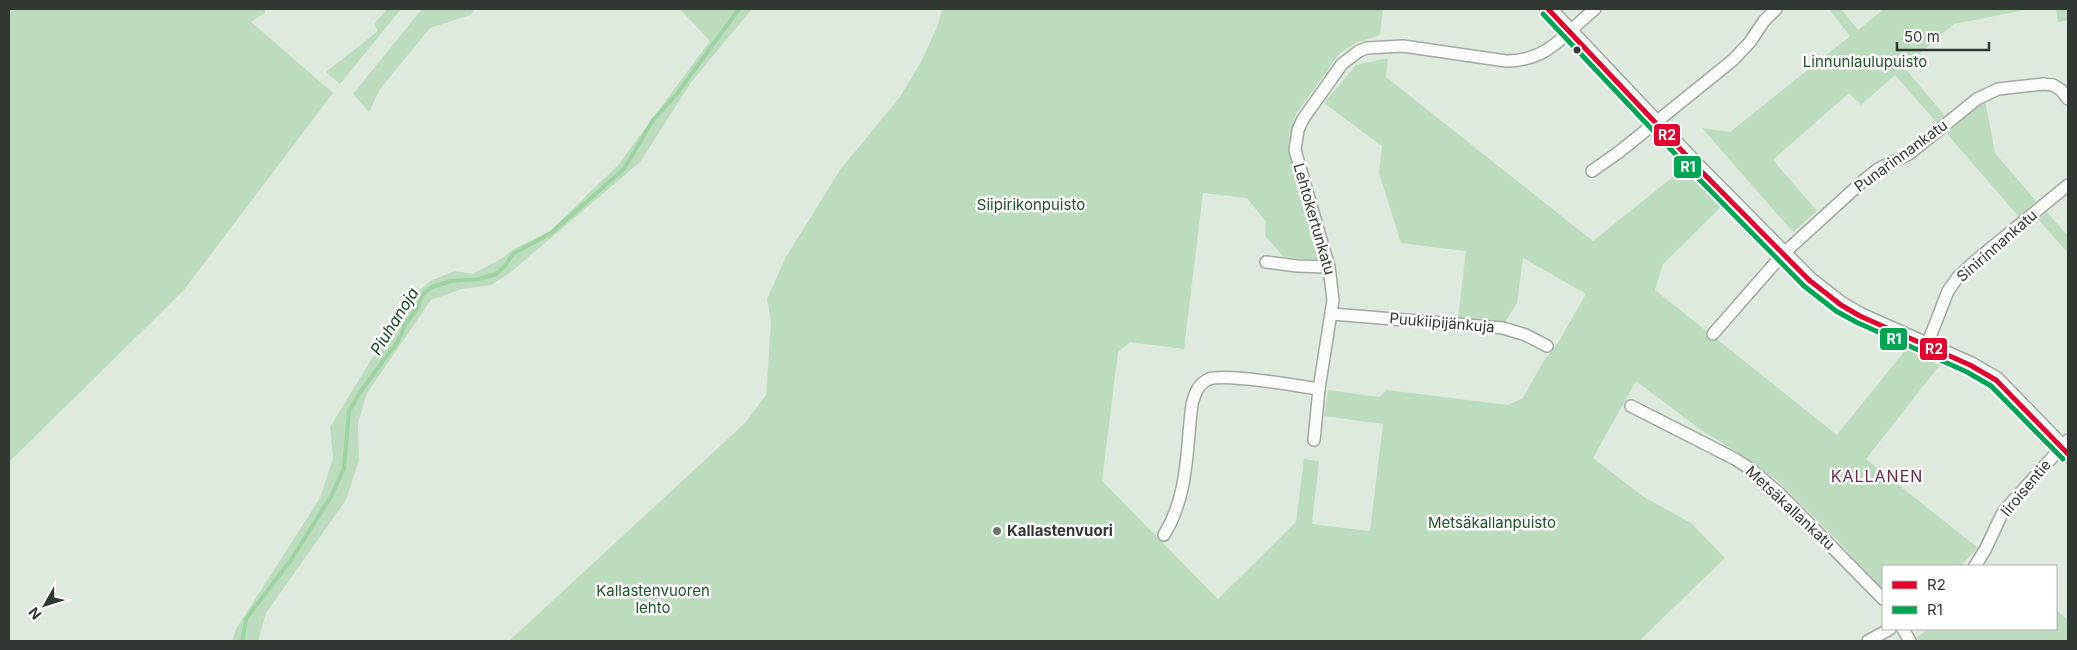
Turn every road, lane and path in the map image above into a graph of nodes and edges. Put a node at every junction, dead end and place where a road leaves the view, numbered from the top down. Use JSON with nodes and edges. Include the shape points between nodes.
{"nodes":[{"id":1,"x":1548,"y":9,"type":"edge"},
{"id":2,"x":1595,"y":9,"type":"edge"},
{"id":3,"x":1776,"y":9,"type":"edge"},
{"id":4,"x":1569,"y":32,"type":"junction"},
{"id":5,"x":2065,"y":94,"type":"edge"},
{"id":6,"x":1655,"y":122,"type":"junction"},
{"id":7,"x":1592,"y":171,"type":"dead end"},
{"id":8,"x":2068,"y":185,"type":"edge"},
{"id":9,"x":1783,"y":254,"type":"junction"},
{"id":10,"x":1266,"y":262,"type":"dead end"},
{"id":11,"x":1328,"y":267,"type":"junction"},
{"id":12,"x":1332,"y":314,"type":"junction"},
{"id":13,"x":1713,"y":334,"type":"dead end"},
{"id":14,"x":1927,"y":345,"type":"junction"},
{"id":15,"x":1547,"y":346,"type":"dead end"},
{"id":16,"x":1319,"y":389,"type":"junction"},
{"id":17,"x":1631,"y":406,"type":"dead end"},
{"id":18,"x":1314,"y":440,"type":"dead end"},
{"id":19,"x":2066,"y":447,"type":"edge"},
{"id":20,"x":1164,"y":535,"type":"dead end"},
{"id":21,"x":1975,"y":565,"type":"edge"},
{"id":22,"x":1882,"y":598,"type":"edge"},
{"id":23,"x":1888,"y":630,"type":"edge"},
{"id":24,"x":1904,"y":630,"type":"edge"},
{"id":25,"x":1868,"y":641,"type":"edge"},
{"id":26,"x":1910,"y":641,"type":"edge"}],
"edges":[{"from":1,"to":4,"type":"street"},
{"from":2,"to":4,"type":"street","name":"Lehtokertunkatu"},
{"from":3,"to":6,"type":"street","via":[[1742,51]]},
{"from":4,"to":6,"type":"street"},
{"from":4,"to":11,"type":"street","name":"Lehtokertunkatu","via":[[1549,49],[1523,61],[1506,62],[1386,46],[1359,51],[1342,64],[1303,119],[1295,150]]},
{"from":5,"to":9,"type":"street","name":"Punarinnankatu","via":[[2053,85],[2043,84],[1987,93],[1909,154],[1863,180]]},
{"from":6,"to":7,"type":"street"},
{"from":6,"to":9,"type":"street"},
{"from":8,"to":14,"type":"street","name":"Sinirinnankatu","via":[[1958,277],[1948,291]]},
{"from":9,"to":13,"type":"street","name":"Punarinnankatu"},
{"from":9,"to":14,"type":"street","via":[[1841,305],[1884,328]]},
{"from":10,"to":11,"type":"street"},
{"from":11,"to":12,"type":"street","name":"Lehtokertunkatu","via":[[1332,284]]},
{"from":12,"to":15,"type":"street","name":"Puukiipijänkuja","via":[[1503,328]]},
{"from":12,"to":16,"type":"street","name":"Lehtokertunkatu"},
{"from":14,"to":19,"type":"street","via":[[1996,380]]},
{"from":16,"to":18,"type":"street","name":"Lehtokertunkatu"},
{"from":16,"to":20,"type":"street","via":[[1230,378],[1209,379],[1201,384],[1192,404],[1184,486],[1174,518]]},
{"from":17,"to":22,"type":"street","name":"Metsäkallankatu","via":[[1752,470]]},
{"from":19,"to":21,"type":"street","name":"Iiroisentie","via":[[2003,512]]},
{"from":23,"to":25,"type":"street"},
{"from":24,"to":26,"type":"street"}]}
